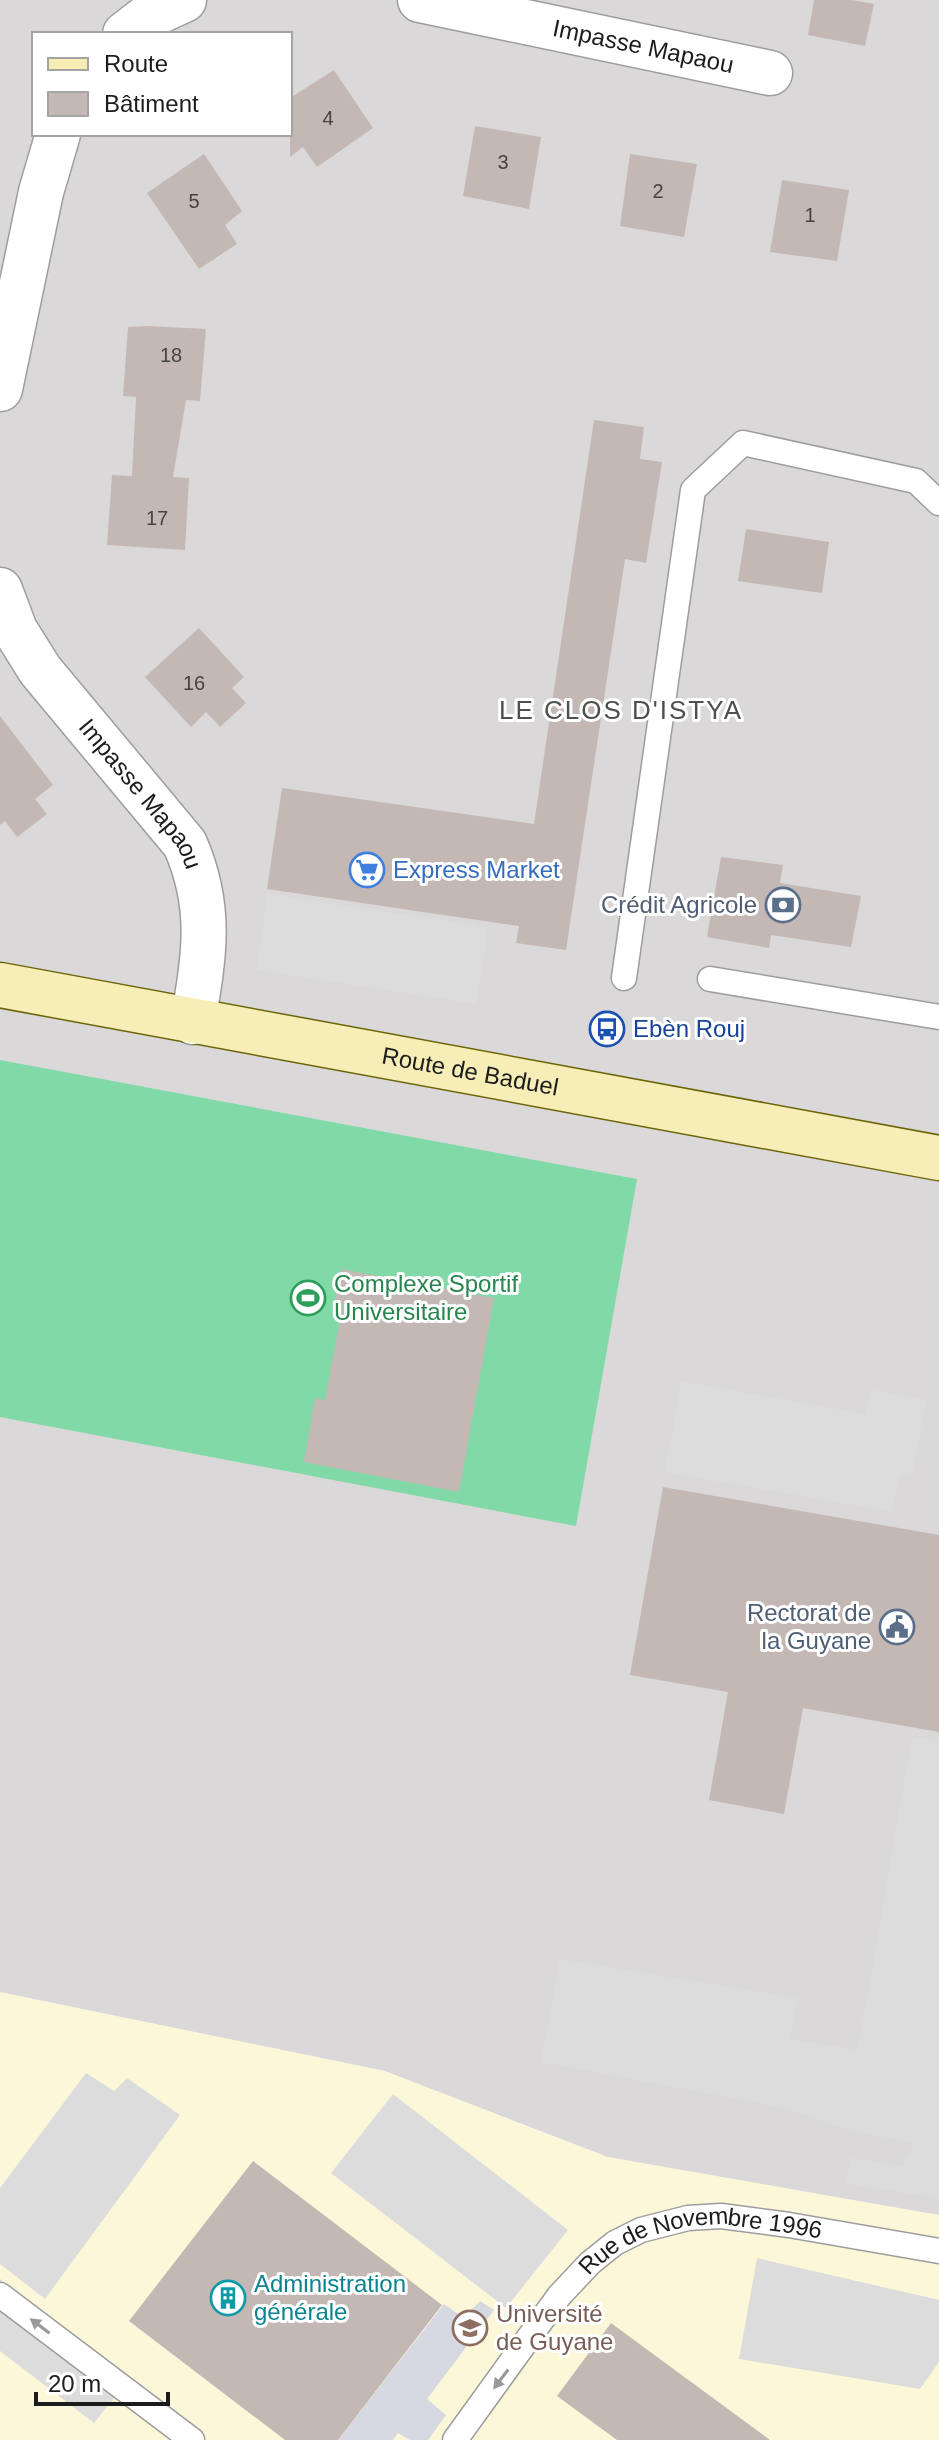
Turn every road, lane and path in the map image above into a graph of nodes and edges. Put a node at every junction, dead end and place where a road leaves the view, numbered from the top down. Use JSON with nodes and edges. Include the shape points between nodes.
{"nodes":[{"id":1,"x":184,"y":0,"type":"edge"},
{"id":2,"x":420,"y":0,"type":"edge"},
{"id":3,"x":128,"y":32,"type":"edge"},
{"id":4,"x":770,"y":73,"type":"dead end"},
{"id":5,"x":57,"y":136,"type":"edge"},
{"id":6,"x":0,"y":389,"type":"edge"},
{"id":7,"x":939,"y":503,"type":"edge"},
{"id":8,"x":0,"y":590,"type":"edge"},
{"id":9,"x":624,"y":978,"type":"dead end"},
{"id":10,"x":710,"y":979,"type":"dead end"},
{"id":11,"x":0,"y":985,"type":"edge"},
{"id":12,"x":939,"y":1017,"type":"edge"},
{"id":13,"x":193,"y":1022,"type":"junction"},
{"id":14,"x":939,"y":1158,"type":"edge"},
{"id":15,"x":939,"y":2251,"type":"edge"},
{"id":16,"x":0,"y":2295,"type":"edge"},
{"id":17,"x":192,"y":2440,"type":"edge"},
{"id":18,"x":455,"y":2440,"type":"edge"}],
"edges":[{"from":1,"to":3,"type":"street"},
{"from":2,"to":4,"type":"street","name":"Impasse Mapaou"},
{"from":5,"to":6,"type":"street"},
{"from":7,"to":9,"type":"lane","via":[[916,481],[743,443],[693,490]]},
{"from":8,"to":13,"type":"street","name":"Impasse Mapaou","via":[[15,630],[40,670],[185,844],[196,870],[205,920]]},
{"from":10,"to":12,"type":"lane"},
{"from":11,"to":13,"type":"main road","name":"Route de Baduel"},
{"from":13,"to":14,"type":"main road","name":"Route de Baduel"},
{"from":15,"to":18,"type":"lane","name":"Rue de Novembre 1996","one_way":true,"via":[[721,2216],[641,2230],[590,2263],[559,2296]]},
{"from":17,"to":16,"type":"lane","one_way":true}]}
